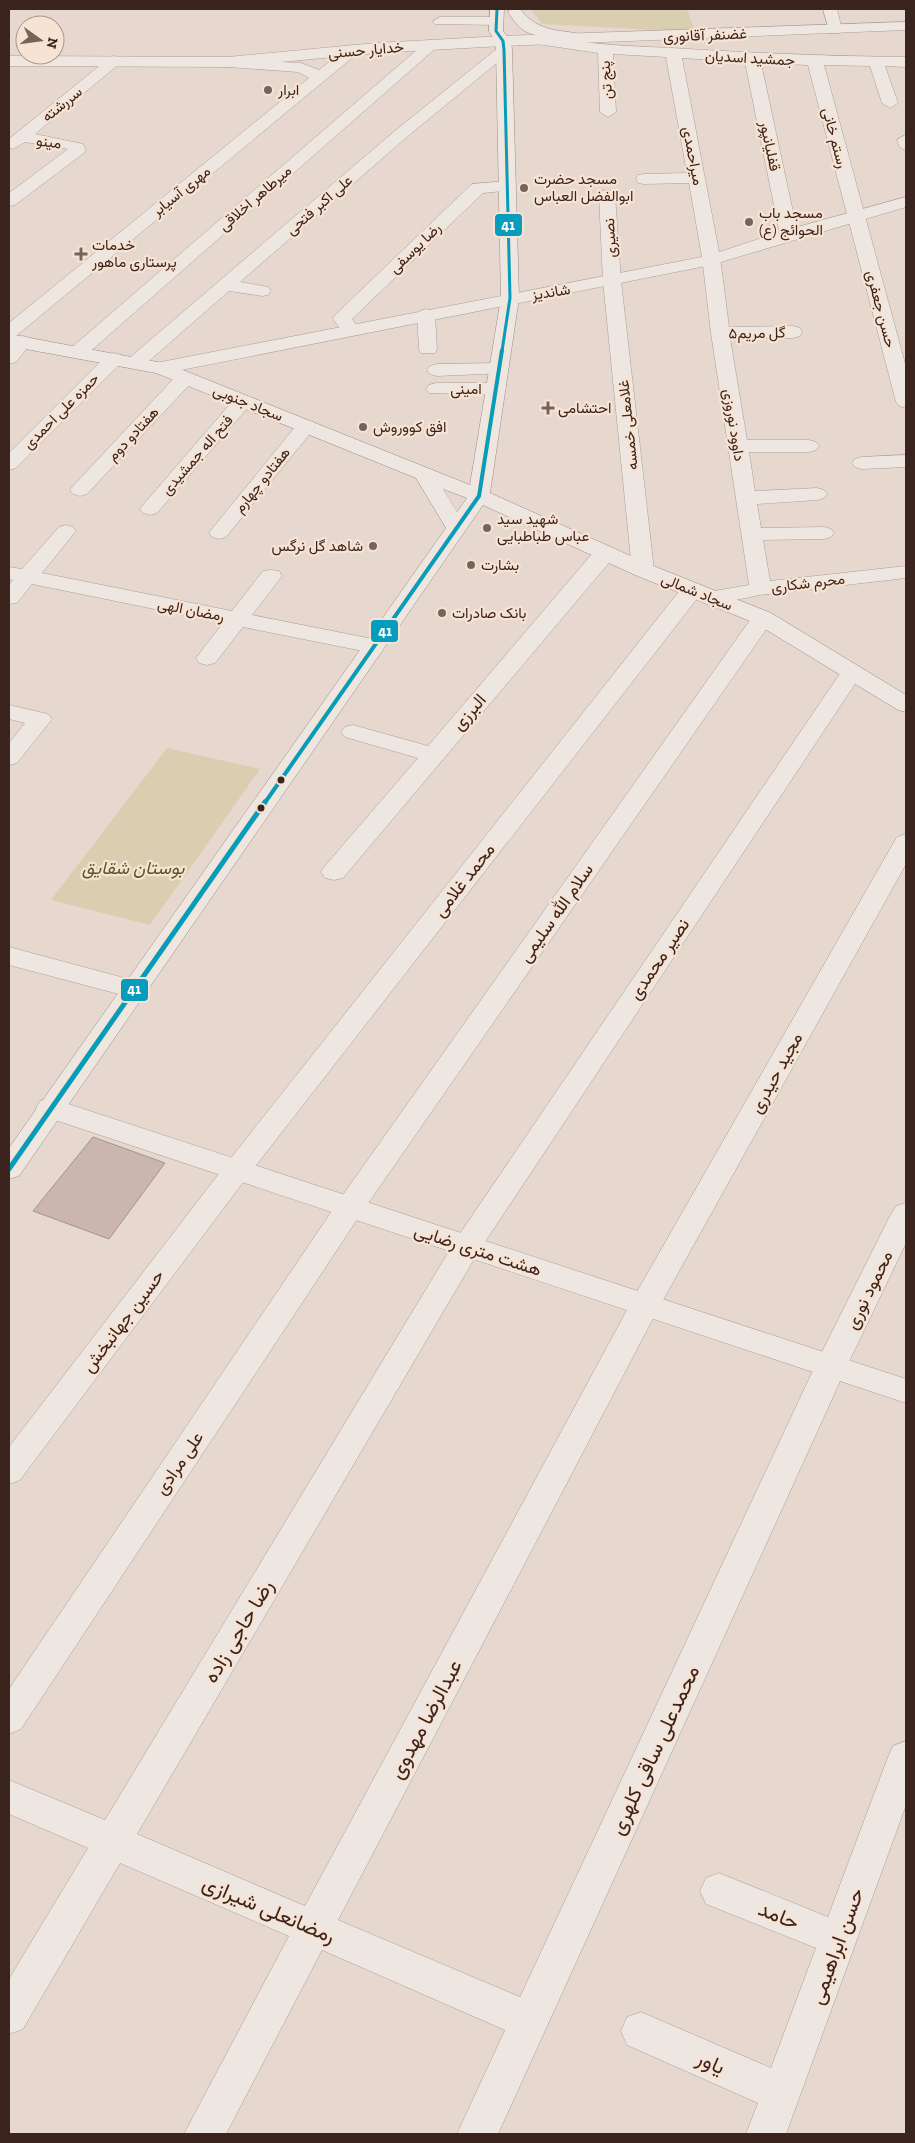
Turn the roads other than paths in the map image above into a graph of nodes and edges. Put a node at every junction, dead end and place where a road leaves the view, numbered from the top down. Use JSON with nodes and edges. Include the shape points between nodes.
{"nodes":[{"id":1,"x":830,"y":9,"type":"edge"},
{"id":2,"x":515,"y":10,"type":"edge"},
{"id":3,"x":497,"y":15,"type":"edge"},
{"id":4,"x":439,"y":21,"type":"dead end"},
{"id":5,"x":906,"y":26,"type":"edge"},
{"id":6,"x":835,"y":30,"type":"junction"},
{"id":7,"x":579,"y":38,"type":"junction"},
{"id":8,"x":536,"y":40,"type":"junction"},
{"id":9,"x":431,"y":45,"type":"junction"},
{"id":10,"x":504,"y":45,"type":"junction"},
{"id":11,"x":604,"y":49,"type":"junction"},
{"id":12,"x":352,"y":50,"type":"junction"},
{"id":13,"x":673,"y":53,"type":"junction"},
{"id":14,"x":752,"y":58,"type":"junction"},
{"id":15,"x":9,"y":61,"type":"edge"},
{"id":16,"x":114,"y":61,"type":"junction"},
{"id":17,"x":815,"y":61,"type":"junction"},
{"id":18,"x":228,"y":62,"type":"junction"},
{"id":19,"x":876,"y":62,"type":"junction"},
{"id":20,"x":906,"y":62,"type":"edge"},
{"id":21,"x":320,"y":77,"type":"junction"},
{"id":22,"x":890,"y":103,"type":"dead end"},
{"id":23,"x":608,"y":112,"type":"dead end"},
{"id":24,"x":402,"y":133,"type":"junction"},
{"id":25,"x":420,"y":137,"type":"dead end"},
{"id":26,"x":15,"y":142,"type":"edge"},
{"id":27,"x":697,"y":178,"type":"junction"},
{"id":28,"x":644,"y":179,"type":"dead end"},
{"id":29,"x":507,"y":186,"type":"junction"},
{"id":30,"x":607,"y":195,"type":"dead end"},
{"id":31,"x":9,"y":200,"type":"edge"},
{"id":32,"x":906,"y":202,"type":"edge"},
{"id":33,"x":856,"y":216,"type":"junction"},
{"id":34,"x":789,"y":235,"type":"junction"},
{"id":35,"x":712,"y":260,"type":"junction"},
{"id":36,"x":612,"y":281,"type":"junction"},
{"id":37,"x":226,"y":285,"type":"junction"},
{"id":38,"x":262,"y":291,"type":"dead end"},
{"id":39,"x":510,"y":298,"type":"junction"},
{"id":40,"x":426,"y":315,"type":"junction"},
{"id":41,"x":351,"y":330,"type":"junction"},
{"id":42,"x":793,"y":332,"type":"dead end"},
{"id":43,"x":720,"y":333,"type":"junction"},
{"id":44,"x":14,"y":338,"type":"edge"},
{"id":45,"x":428,"y":349,"type":"dead end"},
{"id":46,"x":78,"y":352,"type":"junction"},
{"id":47,"x":9,"y":358,"type":"edge"},
{"id":48,"x":114,"y":359,"type":"junction"},
{"id":49,"x":136,"y":363,"type":"junction"},
{"id":50,"x":161,"y":368,"type":"junction"},
{"id":51,"x":499,"y":369,"type":"junction"},
{"id":52,"x":185,"y":378,"type":"junction"},
{"id":53,"x":496,"y":389,"type":"junction"},
{"id":54,"x":243,"y":401,"type":"junction"},
{"id":55,"x":906,"y":402,"type":"edge"},
{"id":56,"x":306,"y":426,"type":"junction"},
{"id":57,"x":737,"y":446,"type":"junction"},
{"id":58,"x":810,"y":446,"type":"dead end"},
{"id":59,"x":906,"y":461,"type":"edge"},
{"id":60,"x":862,"y":463,"type":"dead end"},
{"id":61,"x":9,"y":464,"type":"edge"},
{"id":62,"x":423,"y":473,"type":"junction"},
{"id":63,"x":80,"y":490,"type":"dead end"},
{"id":64,"x":817,"y":494,"type":"dead end"},
{"id":65,"x":479,"y":496,"type":"junction"},
{"id":66,"x":746,"y":498,"type":"junction"},
{"id":67,"x":150,"y":509,"type":"dead end"},
{"id":68,"x":456,"y":528,"type":"junction"},
{"id":69,"x":66,"y":531,"type":"dead end"},
{"id":70,"x":219,"y":533,"type":"dead end"},
{"id":71,"x":824,"y":533,"type":"dead end"},
{"id":72,"x":751,"y":534,"type":"junction"},
{"id":73,"x":605,"y":553,"type":"junction"},
{"id":74,"x":643,"y":570,"type":"junction"},
{"id":75,"x":906,"y":572,"type":"edge"},
{"id":76,"x":18,"y":575,"type":"edge"},
{"id":77,"x":271,"y":576,"type":"dead end"},
{"id":78,"x":760,"y":589,"type":"junction"},
{"id":79,"x":702,"y":594,"type":"junction"},
{"id":80,"x":9,"y":598,"type":"edge"},
{"id":81,"x":763,"y":618,"type":"junction"},
{"id":82,"x":236,"y":619,"type":"junction"},
{"id":83,"x":373,"y":646,"type":"junction"},
{"id":84,"x":207,"y":658,"type":"dead end"},
{"id":85,"x":852,"y":672,"type":"junction"},
{"id":86,"x":906,"y":704,"type":"edge"},
{"id":87,"x":9,"y":712,"type":"edge"},
{"id":88,"x":353,"y":732,"type":"dead end"},
{"id":89,"x":432,"y":756,"type":"junction"},
{"id":90,"x":9,"y":758,"type":"edge"},
{"id":91,"x":906,"y":842,"type":"edge"},
{"id":92,"x":334,"y":872,"type":"dead end"},
{"id":93,"x":9,"y":956,"type":"edge"},
{"id":94,"x":134,"y":989,"type":"junction"},
{"id":95,"x":50,"y":1108,"type":"junction"},
{"id":96,"x":9,"y":1168,"type":"edge"},
{"id":97,"x":237,"y":1170,"type":"junction"},
{"id":98,"x":350,"y":1207,"type":"junction"},
{"id":99,"x":906,"y":1214,"type":"edge"},
{"id":100,"x":467,"y":1246,"type":"junction"},
{"id":101,"x":645,"y":1305,"type":"junction"},
{"id":102,"x":831,"y":1366,"type":"junction"},
{"id":103,"x":906,"y":1391,"type":"edge"},
{"id":104,"x":9,"y":1471,"type":"edge"},
{"id":105,"x":9,"y":1718,"type":"edge"},
{"id":106,"x":906,"y":1757,"type":"edge"},
{"id":107,"x":9,"y":1796,"type":"edge"},
{"id":108,"x":112,"y":1841,"type":"junction"},
{"id":109,"x":719,"y":1891,"type":"dead end"},
{"id":110,"x":314,"y":1928,"type":"junction"},
{"id":111,"x":838,"y":1939,"type":"junction"},
{"id":112,"x":9,"y":2016,"type":"edge"},
{"id":113,"x":530,"y":2021,"type":"junction"},
{"id":114,"x":640,"y":2031,"type":"dead end"},
{"id":115,"x":781,"y":2093,"type":"junction"},
{"id":116,"x":204,"y":2134,"type":"edge"},
{"id":117,"x":478,"y":2134,"type":"edge"},
{"id":118,"x":766,"y":2134,"type":"edge"}],
"edges":[{"from":1,"to":6,"type":"street"},
{"from":2,"to":7,"type":"street","via":[[520,21],[535,31]]},
{"from":2,"to":10,"type":"street","via":[[514,31]]},
{"from":3,"to":4,"type":"street"},
{"from":3,"to":10,"type":"street","via":[[496,31]]},
{"from":5,"to":6,"type":"street","name":"غضنفر آقانوری"},
{"from":6,"to":7,"type":"street","name":"غضنفر آقانوری"},
{"from":7,"to":8,"type":"street","name":"غضنفر آقانوری"},
{"from":8,"to":10,"type":"street","name":"غضنفر آقانوری"},
{"from":8,"to":11,"type":"street","name":"جمشید اسدیان","via":[[562,46]]},
{"from":9,"to":10,"type":"street","name":"خدایار حسنی"},
{"from":9,"to":12,"type":"street","name":"خدایار حسنی"},
{"from":9,"to":46,"type":"street","name":"میرطاهر اخلاقی"},
{"from":10,"to":24,"type":"street","name":"علی اکبر فتحی"},
{"from":10,"to":29,"type":"street"},
{"from":11,"to":13,"type":"street","name":"جمشید اسدیان"},
{"from":11,"to":23,"type":"street","name":"پنج تن"},
{"from":12,"to":18,"type":"street","name":"خدایار حسنی"},
{"from":12,"to":21,"type":"street","name":"مهری آسیابر"},
{"from":13,"to":14,"type":"street","name":"جمشید اسدیان"},
{"from":13,"to":27,"type":"street","name":"میراحمدی"},
{"from":14,"to":17,"type":"street","name":"جمشید اسدیان"},
{"from":14,"to":34,"type":"street","name":"قفلیانپور"},
{"from":15,"to":16,"type":"street","name":"خدایار حسنی"},
{"from":16,"to":18,"type":"street","name":"خدایار حسنی"},
{"from":16,"to":26,"type":"street","name":"سررشته"},
{"from":17,"to":19,"type":"street","name":"جمشید اسدیان"},
{"from":17,"to":33,"type":"street","name":"رستم خانی"},
{"from":18,"to":21,"type":"street","name":"خدایار حسنی","via":[[301,68]]},
{"from":19,"to":20,"type":"street","name":"جمشید اسدیان"},
{"from":19,"to":22,"type":"street"},
{"from":21,"to":44,"type":"street","name":"مهری آسیابر"},
{"from":24,"to":25,"type":"street"},
{"from":24,"to":37,"type":"street","name":"علی اکبر فتحی"},
{"from":26,"to":31,"type":"street","name":"مینو","via":[[77,147],[78,150]]},
{"from":27,"to":28,"type":"street"},
{"from":27,"to":35,"type":"street","name":"میراحمدی"},
{"from":29,"to":39,"type":"street"},
{"from":29,"to":41,"type":"street","name":"رضا یوسفی","via":[[478,188],[342,318]]},
{"from":30,"to":36,"type":"street","name":"نصیری"},
{"from":32,"to":33,"type":"street","name":"شاندیز"},
{"from":33,"to":34,"type":"street","name":"شاندیز"},
{"from":33,"to":55,"type":"street","name":"حسن جعفری"},
{"from":34,"to":35,"type":"street","name":"شاندیز"},
{"from":35,"to":36,"type":"street","name":"شاندیز"},
{"from":35,"to":43,"type":"street","name":"داوود نوروزی"},
{"from":36,"to":39,"type":"street","name":"شاندیز"},
{"from":36,"to":74,"type":"street","name":"غلامعلی خمسه"},
{"from":37,"to":38,"type":"street"},
{"from":37,"to":49,"type":"street","name":"علی اکبر فتحی"},
{"from":39,"to":40,"type":"street","name":"شاندیز"},
{"from":39,"to":51,"type":"street"},
{"from":40,"to":41,"type":"street","name":"شاندیز"},
{"from":40,"to":45,"type":"street"},
{"from":41,"to":50,"type":"street","name":"شاندیز"},
{"from":42,"to":43,"type":"street","name":"گل مریم۵"},
{"from":43,"to":57,"type":"street","name":"داوود نوروزی"},
{"from":44,"to":46,"type":"street","name":"سجاد جنوبی"},
{"from":44,"to":47,"type":"street","name":"مهری آسیابر"},
{"from":46,"to":48,"type":"street","name":"سجاد جنوبی"},
{"from":48,"to":49,"type":"street","name":"سجاد جنوبی"},
{"from":48,"to":61,"type":"street","name":"حمزه علی احمدی"},
{"from":49,"to":50,"type":"street","name":"سجاد جنوبی"},
{"from":50,"to":52,"type":"street","name":"سجاد جنوبی"},
{"from":51,"to":53,"type":"street"},
{"from":51,"to":53,"type":"street","name":"امینی","via":[[436,379]]},
{"from":52,"to":54,"type":"street","name":"سجاد جنوبی"},
{"from":52,"to":63,"type":"street","name":"هفتادو دوم"},
{"from":53,"to":65,"type":"street"},
{"from":54,"to":56,"type":"street","name":"سجاد جنوبی"},
{"from":54,"to":67,"type":"street","name":"فتح اله جمشیدی"},
{"from":56,"to":62,"type":"street","name":"سجاد جنوبی"},
{"from":56,"to":70,"type":"street","name":"هفتادو چهارم"},
{"from":57,"to":58,"type":"street"},
{"from":57,"to":66,"type":"street","name":"داوود نوروزی"},
{"from":59,"to":60,"type":"street"},
{"from":62,"to":65,"type":"street","name":"سجاد جنوبی"},
{"from":62,"to":68,"type":"street"},
{"from":64,"to":66,"type":"street"},
{"from":65,"to":68,"type":"street"},
{"from":65,"to":73,"type":"street","name":"سجاد شمالی"},
{"from":66,"to":72,"type":"street","name":"داوود نوروزی"},
{"from":68,"to":83,"type":"street"},
{"from":69,"to":76,"type":"street"},
{"from":71,"to":72,"type":"street"},
{"from":72,"to":78,"type":"street","name":"داوود نوروزی"},
{"from":73,"to":74,"type":"street","name":"سجاد شمالی"},
{"from":73,"to":89,"type":"street","name":"البرزی"},
{"from":74,"to":79,"type":"street","name":"سجاد شمالی"},
{"from":75,"to":78,"type":"street","name":"محرم شکاری"},
{"from":76,"to":80,"type":"street"},
{"from":76,"to":82,"type":"street","name":"رمضان الهی"},
{"from":77,"to":82,"type":"street"},
{"from":78,"to":79,"type":"street","name":"محرم شکاری"},
{"from":79,"to":81,"type":"street","name":"سجاد شمالی"},
{"from":79,"to":97,"type":"street","name":"محمد غلامی"},
{"from":81,"to":85,"type":"street","name":"سجاد شمالی"},
{"from":81,"to":98,"type":"street","name":"سلام الله سلیمی"},
{"from":82,"to":83,"type":"street","name":"رمضان الهی"},
{"from":82,"to":84,"type":"street"},
{"from":83,"to":94,"type":"street"},
{"from":85,"to":86,"type":"street","name":"سجاد شمالی"},
{"from":85,"to":100,"type":"street","name":"نصیر محمدی"},
{"from":87,"to":90,"type":"street","via":[[40,719]]},
{"from":88,"to":89,"type":"street"},
{"from":89,"to":92,"type":"street","name":"البرزی"},
{"from":91,"to":101,"type":"street","name":"مجید حیدری"},
{"from":93,"to":94,"type":"street"},
{"from":94,"to":95,"type":"street"},
{"from":95,"to":96,"type":"street"},
{"from":95,"to":97,"type":"street","name":"هشت متری رضایی"},
{"from":97,"to":98,"type":"street","name":"هشت متری رضایی"},
{"from":97,"to":104,"type":"street","name":"حسین جهانبخش"},
{"from":98,"to":100,"type":"street","name":"هشت متری رضایی"},
{"from":98,"to":105,"type":"street","name":"علی مرادی"},
{"from":99,"to":102,"type":"street","name":"محمود نوری"},
{"from":100,"to":101,"type":"street","name":"هشت متری رضایی"},
{"from":100,"to":108,"type":"street","name":"رضا حاجی زاده"},
{"from":101,"to":102,"type":"street","name":"هشت متری رضایی"},
{"from":101,"to":110,"type":"street","name":"عبدالرضا مهدوی"},
{"from":102,"to":103,"type":"street","name":"هشت متری رضایی"},
{"from":102,"to":113,"type":"street","name":"محمدعلی ساقی کلهری"},
{"from":106,"to":111,"type":"street","name":"حسن ابراهیمی"},
{"from":107,"to":108,"type":"street","name":"رمضانعلی شیرازی"},
{"from":108,"to":110,"type":"street","name":"رمضانعلی شیرازی"},
{"from":108,"to":112,"type":"street","name":"رضا حاجی زاده"},
{"from":109,"to":111,"type":"street","name":"حامد"},
{"from":110,"to":113,"type":"street","name":"رمضانعلی شیرازی"},
{"from":110,"to":116,"type":"street","name":"عبدالرضا مهدوی"},
{"from":111,"to":115,"type":"street","name":"حسن ابراهیمی"},
{"from":113,"to":117,"type":"street","name":"محمدعلی ساقی کلهری"},
{"from":114,"to":115,"type":"street","name":"یاور"},
{"from":115,"to":118,"type":"street","name":"حسن ابراهیمی"}]}
